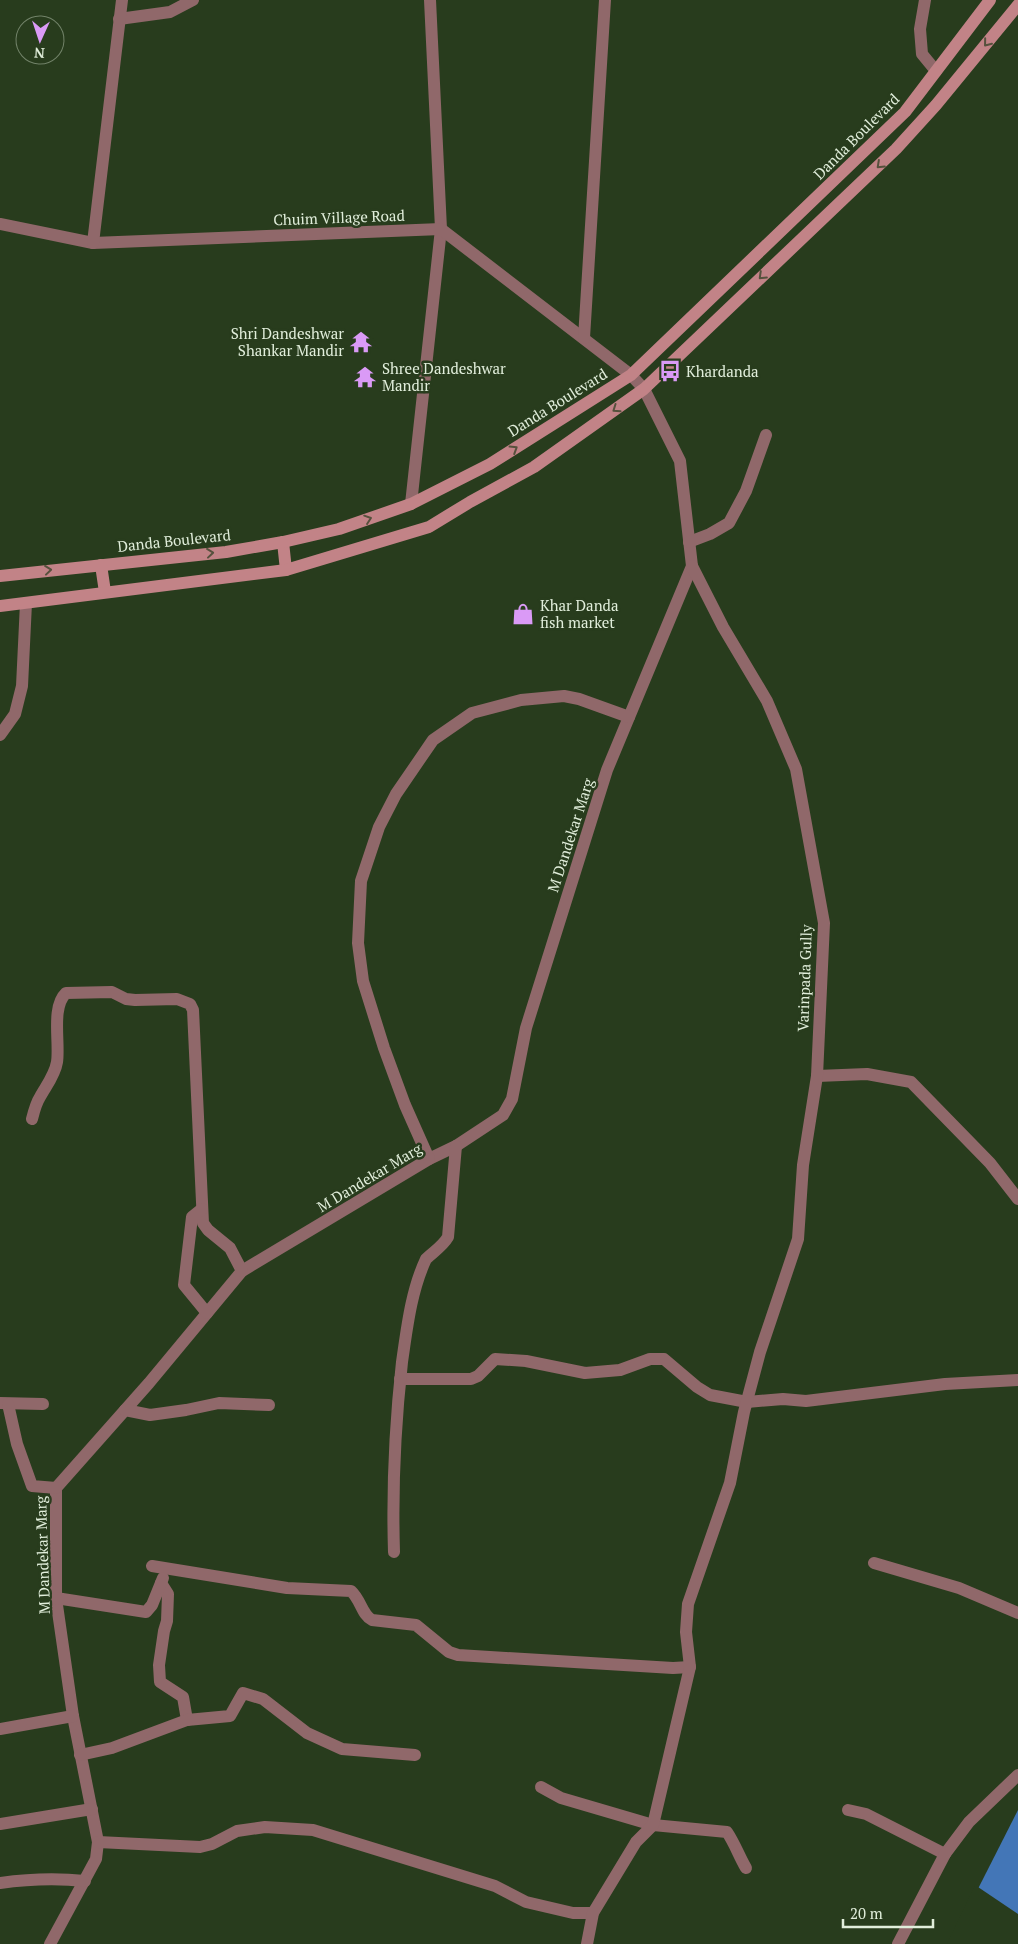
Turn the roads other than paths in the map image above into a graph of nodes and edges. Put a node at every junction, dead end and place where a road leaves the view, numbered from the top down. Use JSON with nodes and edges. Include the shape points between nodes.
{"nodes":[{"id":1,"x":122,"y":0,"type":"edge"},
{"id":2,"x":194,"y":0,"type":"edge"},
{"id":3,"x":430,"y":0,"type":"edge"},
{"id":4,"x":605,"y":0,"type":"edge"},
{"id":5,"x":925,"y":0,"type":"edge"},
{"id":6,"x":990,"y":0,"type":"edge"},
{"id":7,"x":1018,"y":5,"type":"edge"},
{"id":8,"x":119,"y":19,"type":"junction"},
{"id":9,"x":936,"y":71,"type":"junction"},
{"id":10,"x":0,"y":224,"type":"edge"},
{"id":11,"x":441,"y":229,"type":"junction"},
{"id":12,"x":94,"y":243,"type":"junction"},
{"id":13,"x":584,"y":338,"type":"junction"},
{"id":14,"x":631,"y":375,"type":"junction"},
{"id":15,"x":644,"y":389,"type":"junction"},
{"id":16,"x":766,"y":435,"type":"dead end"},
{"id":17,"x":411,"y":504,"type":"junction"},
{"id":18,"x":283,"y":542,"type":"junction"},
{"id":19,"x":689,"y":542,"type":"junction"},
{"id":20,"x":101,"y":565,"type":"junction"},
{"id":21,"x":692,"y":566,"type":"junction"},
{"id":22,"x":286,"y":570,"type":"junction"},
{"id":23,"x":0,"y":576,"type":"edge"},
{"id":24,"x":105,"y":592,"type":"junction"},
{"id":25,"x":26,"y":603,"type":"junction"},
{"id":26,"x":0,"y":606,"type":"edge"},
{"id":27,"x":629,"y":718,"type":"junction"},
{"id":28,"x":0,"y":735,"type":"edge"},
{"id":29,"x":817,"y":1076,"type":"junction"},
{"id":30,"x":32,"y":1119,"type":"dead end"},
{"id":31,"x":456,"y":1146,"type":"junction"},
{"id":32,"x":429,"y":1159,"type":"junction"},
{"id":33,"x":1018,"y":1199,"type":"edge"},
{"id":34,"x":202,"y":1208,"type":"junction"},
{"id":35,"x":242,"y":1271,"type":"junction"},
{"id":36,"x":207,"y":1313,"type":"junction"},
{"id":37,"x":400,"y":1379,"type":"junction"},
{"id":38,"x":1018,"y":1380,"type":"edge"},
{"id":39,"x":747,"y":1402,"type":"junction"},
{"id":40,"x":4,"y":1404,"type":"edge"},
{"id":41,"x":43,"y":1404,"type":"dead end"},
{"id":42,"x":269,"y":1405,"type":"dead end"},
{"id":43,"x":125,"y":1410,"type":"junction"},
{"id":44,"x":56,"y":1488,"type":"junction"},
{"id":45,"x":394,"y":1552,"type":"dead end"},
{"id":46,"x":874,"y":1563,"type":"dead end"},
{"id":47,"x":152,"y":1566,"type":"dead end"},
{"id":48,"x":167,"y":1569,"type":"junction"},
{"id":49,"x":161,"y":1583,"type":"junction"},
{"id":50,"x":56,"y":1598,"type":"junction"},
{"id":51,"x":1018,"y":1613,"type":"edge"},
{"id":52,"x":690,"y":1667,"type":"junction"},
{"id":53,"x":72,"y":1716,"type":"junction"},
{"id":54,"x":187,"y":1720,"type":"junction"},
{"id":55,"x":0,"y":1729,"type":"edge"},
{"id":56,"x":80,"y":1755,"type":"junction"},
{"id":57,"x":415,"y":1755,"type":"dead end"},
{"id":58,"x":1018,"y":1775,"type":"edge"},
{"id":59,"x":541,"y":1787,"type":"dead end"},
{"id":60,"x":92,"y":1809,"type":"junction"},
{"id":61,"x":848,"y":1810,"type":"dead end"},
{"id":62,"x":0,"y":1824,"type":"edge"},
{"id":63,"x":653,"y":1825,"type":"junction"},
{"id":64,"x":98,"y":1842,"type":"junction"},
{"id":65,"x":945,"y":1854,"type":"junction"},
{"id":66,"x":746,"y":1868,"type":"dead end"},
{"id":67,"x":85,"y":1881,"type":"junction"},
{"id":68,"x":0,"y":1883,"type":"edge"},
{"id":69,"x":593,"y":1913,"type":"junction"},
{"id":70,"x":50,"y":1944,"type":"edge"},
{"id":71,"x":587,"y":1944,"type":"edge"},
{"id":72,"x":898,"y":1944,"type":"edge"}],
"edges":[{"from":1,"to":8,"type":"street"},
{"from":2,"to":8,"type":"street","via":[[170,12]]},
{"from":3,"to":11,"type":"street"},
{"from":4,"to":13,"type":"street"},
{"from":5,"to":9,"type":"street","via":[[920,29],[922,54]]},
{"from":6,"to":9,"type":"main road","name":"Danda Boulevard"},
{"from":7,"to":15,"type":"main road","one_way":true,"via":[[896,149]]},
{"from":8,"to":12,"type":"street"},
{"from":9,"to":14,"type":"main road","name":"Danda Boulevard","via":[[899,118]]},
{"from":10,"to":12,"type":"street","name":"Chuim Village Road"},
{"from":11,"to":12,"type":"street","name":"Chuim Village Road"},
{"from":11,"to":13,"type":"street"},
{"from":11,"to":17,"type":"street"},
{"from":13,"to":14,"type":"street"},
{"from":14,"to":15,"type":"street","name":"M Dandekar Marg"},
{"from":17,"to":14,"type":"main road","name":"Danda Boulevard","one_way":true,"via":[[490,464]]},
{"from":15,"to":19,"type":"street","name":"M Dandekar Marg","via":[[680,461]]},
{"from":15,"to":22,"type":"main road","one_way":true,"via":[[534,467],[428,527]]},
{"from":16,"to":19,"type":"street","via":[[746,491],[728,522]]},
{"from":18,"to":17,"type":"main road","name":"Danda Boulevard","one_way":true,"via":[[339,529]]},
{"from":20,"to":18,"type":"main road","name":"Danda Boulevard","one_way":true,"via":[[226,552]]},
{"from":18,"to":22,"type":"main road"},
{"from":19,"to":21,"type":"street","name":"M Dandekar Marg"},
{"from":23,"to":20,"type":"main road","name":"Danda Boulevard","one_way":true},
{"from":20,"to":24,"type":"main road"},
{"from":21,"to":27,"type":"street","name":"M Dandekar Marg"},
{"from":21,"to":29,"type":"street","name":"Varinpada Gully","via":[[767,701],[796,769],[824,923]]},
{"from":22,"to":24,"type":"main road"},
{"from":24,"to":25,"type":"main road"},
{"from":25,"to":26,"type":"main road"},
{"from":25,"to":28,"type":"street","via":[[22,686],[14,714]]},
{"from":27,"to":31,"type":"street","name":"M Dandekar Marg","via":[[608,770],[526,1028],[512,1099],[503,1115]]},
{"from":27,"to":32,"type":"street","via":[[564,696],[521,700],[472,713],[433,740],[396,794],[379,826],[361,881],[358,943],[363,981],[405,1106]]},
{"from":29,"to":33,"type":"street","via":[[867,1074],[911,1082],[990,1163]]},
{"from":29,"to":39,"type":"street","name":"Varinpada Gully","via":[[803,1164],[798,1239],[760,1352]]},
{"from":30,"to":34,"type":"street","via":[[38,1099],[55,1071],[59,1003],[66,993],[112,992],[126,999],[177,999],[190,1004],[193,1010]]},
{"from":31,"to":32,"type":"street","name":"M Dandekar Marg"},
{"from":31,"to":37,"type":"street","via":[[448,1237],[423,1266],[408,1319]]},
{"from":32,"to":35,"type":"street","name":"M Dandekar Marg"},
{"from":34,"to":35,"type":"street","via":[[205,1227],[230,1248]]},
{"from":34,"to":36,"type":"street","via":[[192,1217],[184,1280],[187,1289]]},
{"from":35,"to":36,"type":"street","name":"M Dandekar Marg"},
{"from":36,"to":43,"type":"street","name":"M Dandekar Marg"},
{"from":37,"to":39,"type":"street","via":[[471,1379],[495,1360],[526,1361],[585,1373],[620,1370],[650,1359],[664,1359],[710,1395]]},
{"from":37,"to":45,"type":"street","via":[[392,1485]]},
{"from":38,"to":39,"type":"street","via":[[944,1384],[806,1401]]},
{"from":39,"to":52,"type":"street","name":"Varinpada Gully","via":[[730,1483],[688,1604],[686,1632]]},
{"from":40,"to":41,"type":"street"},
{"from":40,"to":44,"type":"street","via":[[32,1486]]},
{"from":42,"to":43,"type":"street","via":[[219,1403],[150,1415]]},
{"from":43,"to":44,"type":"street","name":"M Dandekar Marg"},
{"from":44,"to":50,"type":"street","name":"M Dandekar Marg"},
{"from":46,"to":51,"type":"street","via":[[959,1588]]},
{"from":47,"to":48,"type":"street"},
{"from":48,"to":49,"type":"street"},
{"from":48,"to":52,"type":"street","via":[[287,1588],[351,1591],[358,1597],[367,1618],[416,1626],[458,1656]]},
{"from":49,"to":50,"type":"street","via":[[146,1612]]},
{"from":49,"to":54,"type":"street","via":[[168,1594],[159,1665],[160,1682],[183,1697]]},
{"from":50,"to":53,"type":"street","name":"M Dandekar Marg"},
{"from":52,"to":63,"type":"street","name":"Varinpada Gully"},
{"from":53,"to":55,"type":"street"},
{"from":53,"to":56,"type":"street","name":"M Dandekar Marg"},
{"from":54,"to":56,"type":"street","via":[[112,1748]]},
{"from":54,"to":57,"type":"street","via":[[230,1716],[243,1693],[263,1699],[307,1733],[342,1749]]},
{"from":56,"to":60,"type":"street","name":"M Dandekar Marg"},
{"from":58,"to":65,"type":"street","via":[[969,1822]]},
{"from":59,"to":63,"type":"street","via":[[561,1798]]},
{"from":60,"to":62,"type":"street"},
{"from":60,"to":64,"type":"street","name":"M Dandekar Marg"},
{"from":61,"to":65,"type":"street","via":[[866,1814]]},
{"from":63,"to":66,"type":"street","via":[[727,1832]]},
{"from":63,"to":69,"type":"street","via":[[636,1842]]},
{"from":64,"to":67,"type":"street","name":"M Dandekar Marg","via":[[96,1860]]},
{"from":64,"to":69,"type":"street","via":[[200,1847],[237,1831],[264,1827],[314,1830],[495,1886],[526,1902],[574,1913]]},
{"from":65,"to":72,"type":"street"},
{"from":67,"to":68,"type":"street","via":[[53,1878]]},
{"from":67,"to":70,"type":"street","name":"M Dandekar Marg"},
{"from":69,"to":71,"type":"street"}]}
